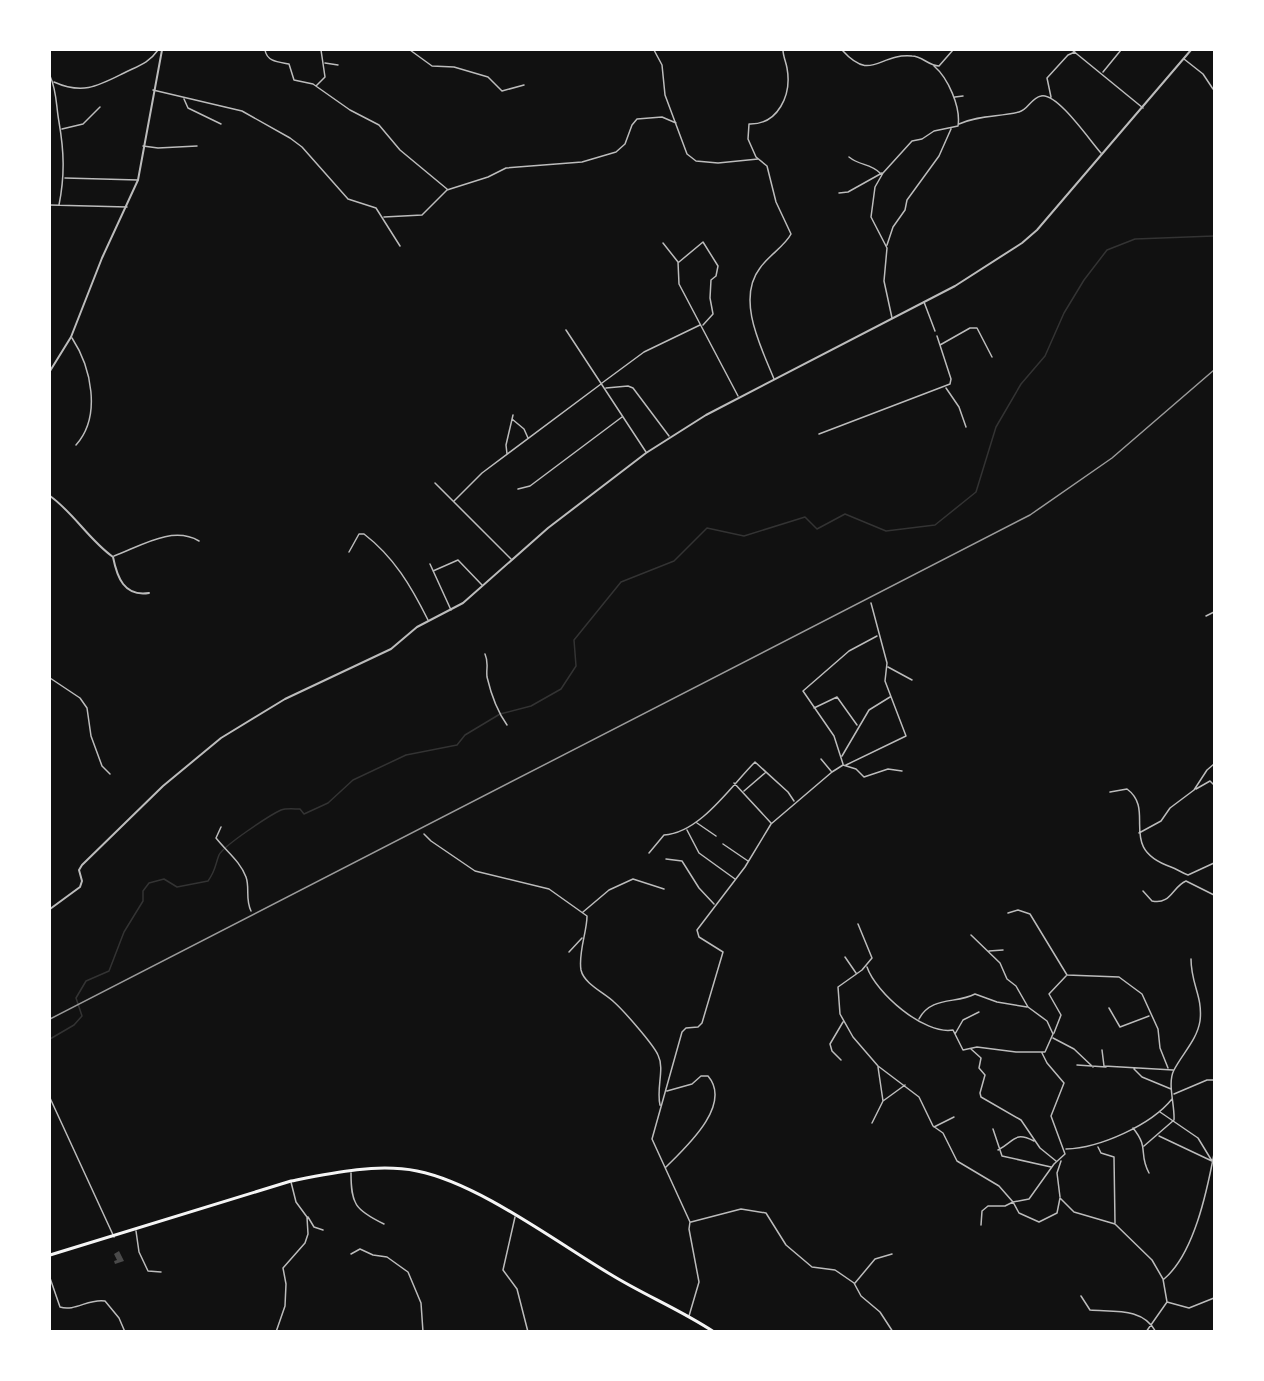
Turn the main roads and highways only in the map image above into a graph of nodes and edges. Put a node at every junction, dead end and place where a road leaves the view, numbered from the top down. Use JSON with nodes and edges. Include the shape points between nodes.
{"nodes":[{"id":1,"x":50,"y":1255,"type":"edge"},
{"id":2,"x":714,"y":1332,"type":"edge"}],
"edges":[{"from":1,"to":2,"type":"highway","via":[[291,1181],[392,1169],[430,1174],[468,1189]]}]}
